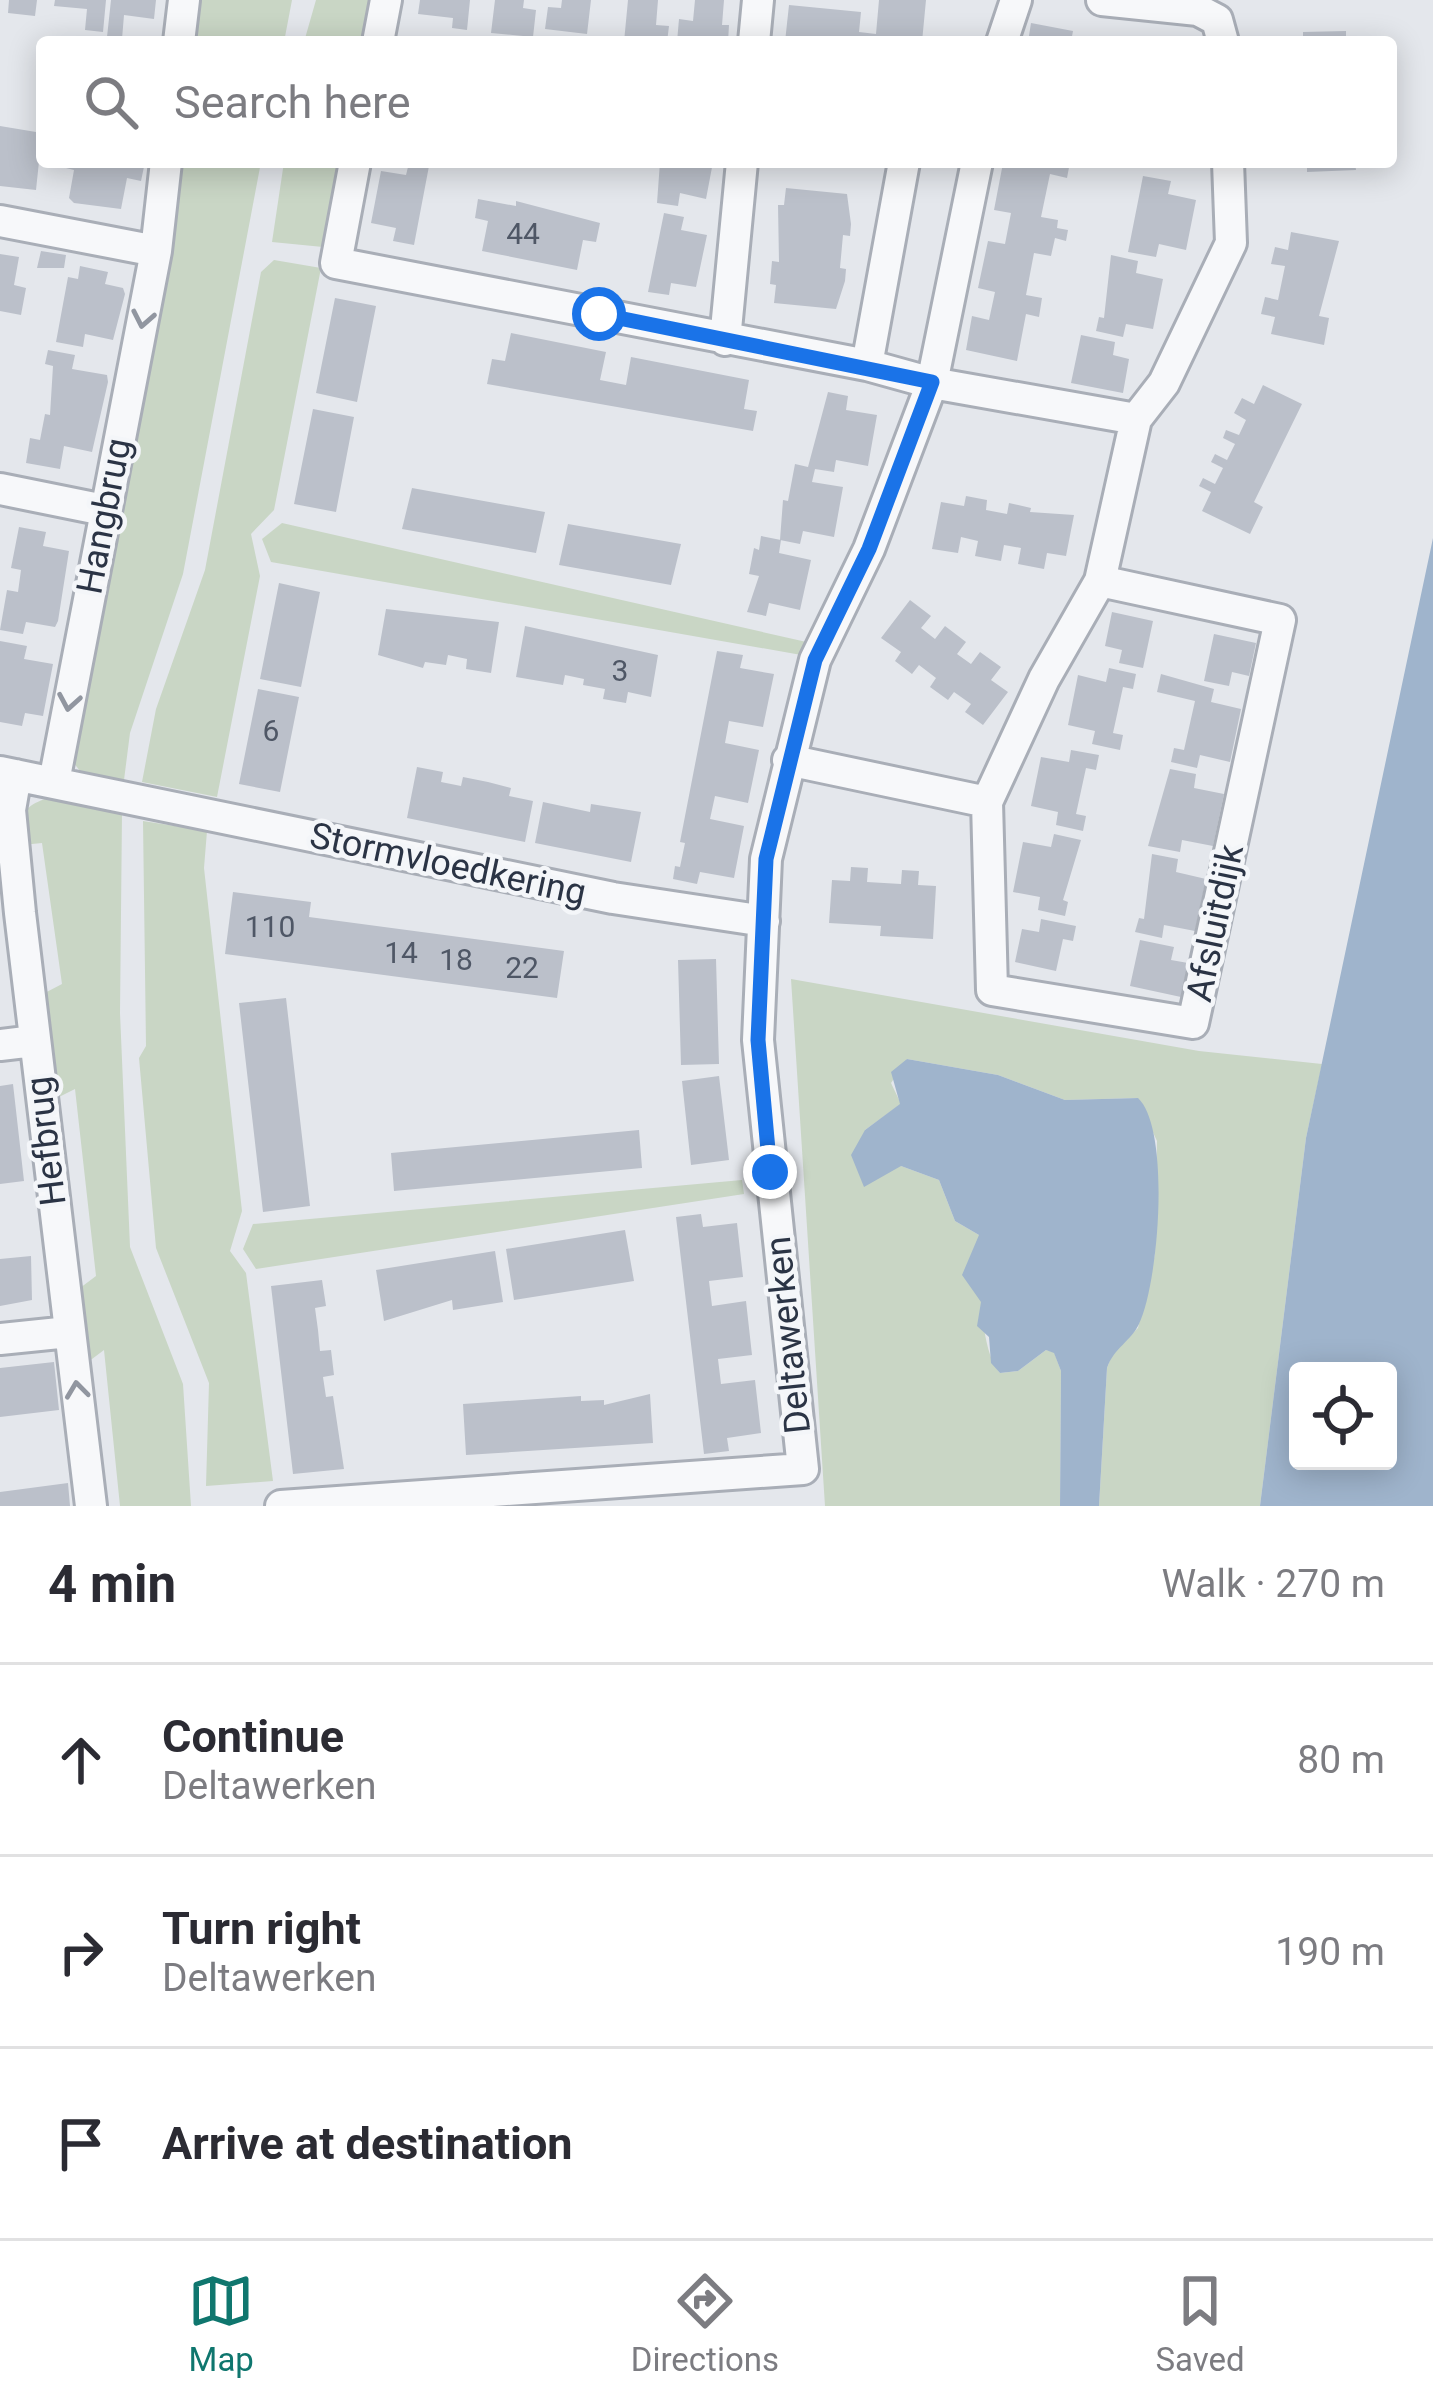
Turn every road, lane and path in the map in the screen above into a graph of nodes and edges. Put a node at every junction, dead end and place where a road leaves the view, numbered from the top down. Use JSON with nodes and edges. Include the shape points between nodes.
{"nodes":[{"id":1,"x":184,"y":0,"type":"edge"},
{"id":2,"x":386,"y":0,"type":"edge"},
{"id":3,"x":758,"y":0,"type":"edge"},
{"id":4,"x":1016,"y":0,"type":"edge"},
{"id":5,"x":1102,"y":0,"type":"edge"},
{"id":6,"x":180,"y":36,"type":"edge"},
{"id":7,"x":379,"y":36,"type":"edge"},
{"id":8,"x":755,"y":36,"type":"edge"},
{"id":9,"x":1003,"y":36,"type":"edge"},
{"id":10,"x":1221,"y":36,"type":"edge"},
{"id":11,"x":165,"y":168,"type":"edge"},
{"id":12,"x":354,"y":168,"type":"edge"},
{"id":13,"x":741,"y":168,"type":"edge"},
{"id":14,"x":903,"y":168,"type":"edge"},
{"id":15,"x":976,"y":168,"type":"edge"},
{"id":16,"x":1228,"y":168,"type":"edge"},
{"id":17,"x":0,"y":220,"type":"edge"},
{"id":18,"x":156,"y":250,"type":"junction"},
{"id":19,"x":725,"y":340,"type":"junction"},
{"id":20,"x":867,"y":365,"type":"junction"},
{"id":21,"x":932,"y":382,"type":"junction"},
{"id":22,"x":1136,"y":419,"type":"junction"},
{"id":23,"x":0,"y":489,"type":"edge"},
{"id":24,"x":104,"y":510,"type":"junction"},
{"id":25,"x":1100,"y":580,"type":"junction"},
{"id":26,"x":788,"y":760,"type":"junction"},
{"id":27,"x":8,"y":773,"type":"edge"},
{"id":28,"x":54,"y":782,"type":"junction"},
{"id":29,"x":987,"y":802,"type":"junction"},
{"id":30,"x":764,"y":920,"type":"junction"},
{"id":31,"x":34,"y":1042,"type":"junction"},
{"id":32,"x":0,"y":1045,"type":"edge"},
{"id":33,"x":69,"y":1332,"type":"junction"},
{"id":34,"x":0,"y":1339,"type":"edge"},
{"id":35,"x":91,"y":1506,"type":"edge"},
{"id":36,"x":281,"y":1506,"type":"edge"}],
"edges":[{"from":1,"to":6,"type":"street"},
{"from":2,"to":7,"type":"street"},
{"from":3,"to":8,"type":"street"},
{"from":4,"to":9,"type":"street"},
{"from":5,"to":10,"type":"street","via":[[1198,10],[1217,20]]},
{"from":11,"to":18,"type":"street","name":"Hangbrug"},
{"from":12,"to":19,"type":"street","via":[[336,263]]},
{"from":13,"to":19,"type":"street"},
{"from":14,"to":20,"type":"street"},
{"from":15,"to":21,"type":"street","name":"Deltawerken"},
{"from":16,"to":22,"type":"street","via":[[1231,243],[1164,383]]},
{"from":17,"to":18,"type":"street"},
{"from":18,"to":24,"type":"street","name":"Hangbrug","one_way":true},
{"from":19,"to":20,"type":"street"},
{"from":20,"to":21,"type":"street"},
{"from":21,"to":22,"type":"street"},
{"from":21,"to":26,"type":"street","name":"Deltawerken","via":[[869,549],[815,660]]},
{"from":22,"to":25,"type":"street","name":"Afsluitdijk"},
{"from":23,"to":24,"type":"street"},
{"from":24,"to":28,"type":"street","name":"Hangbrug","one_way":true},
{"from":25,"to":29,"type":"street","name":"Afsluitdijk"},
{"from":25,"to":29,"type":"street","name":"Afsluitdijk","via":[[1280,620],[1193,1023],[992,990]]},
{"from":26,"to":29,"type":"street"},
{"from":26,"to":30,"type":"street","name":"Deltawerken","via":[[766,859]]},
{"from":27,"to":28,"type":"street","name":"Stormvloedkering"},
{"from":27,"to":31,"type":"street","name":"Hefbrug"},
{"from":28,"to":30,"type":"street","name":"Stormvloedkering","via":[[613,898]]},
{"from":30,"to":36,"type":"street","name":"Deltawerken","via":[[758,1040],[802,1469]]},
{"from":31,"to":32,"type":"street"},
{"from":31,"to":33,"type":"street","name":"Hefbrug"},
{"from":33,"to":34,"type":"street"},
{"from":35,"to":33,"type":"street","name":"Hefbrug","one_way":true}]}
